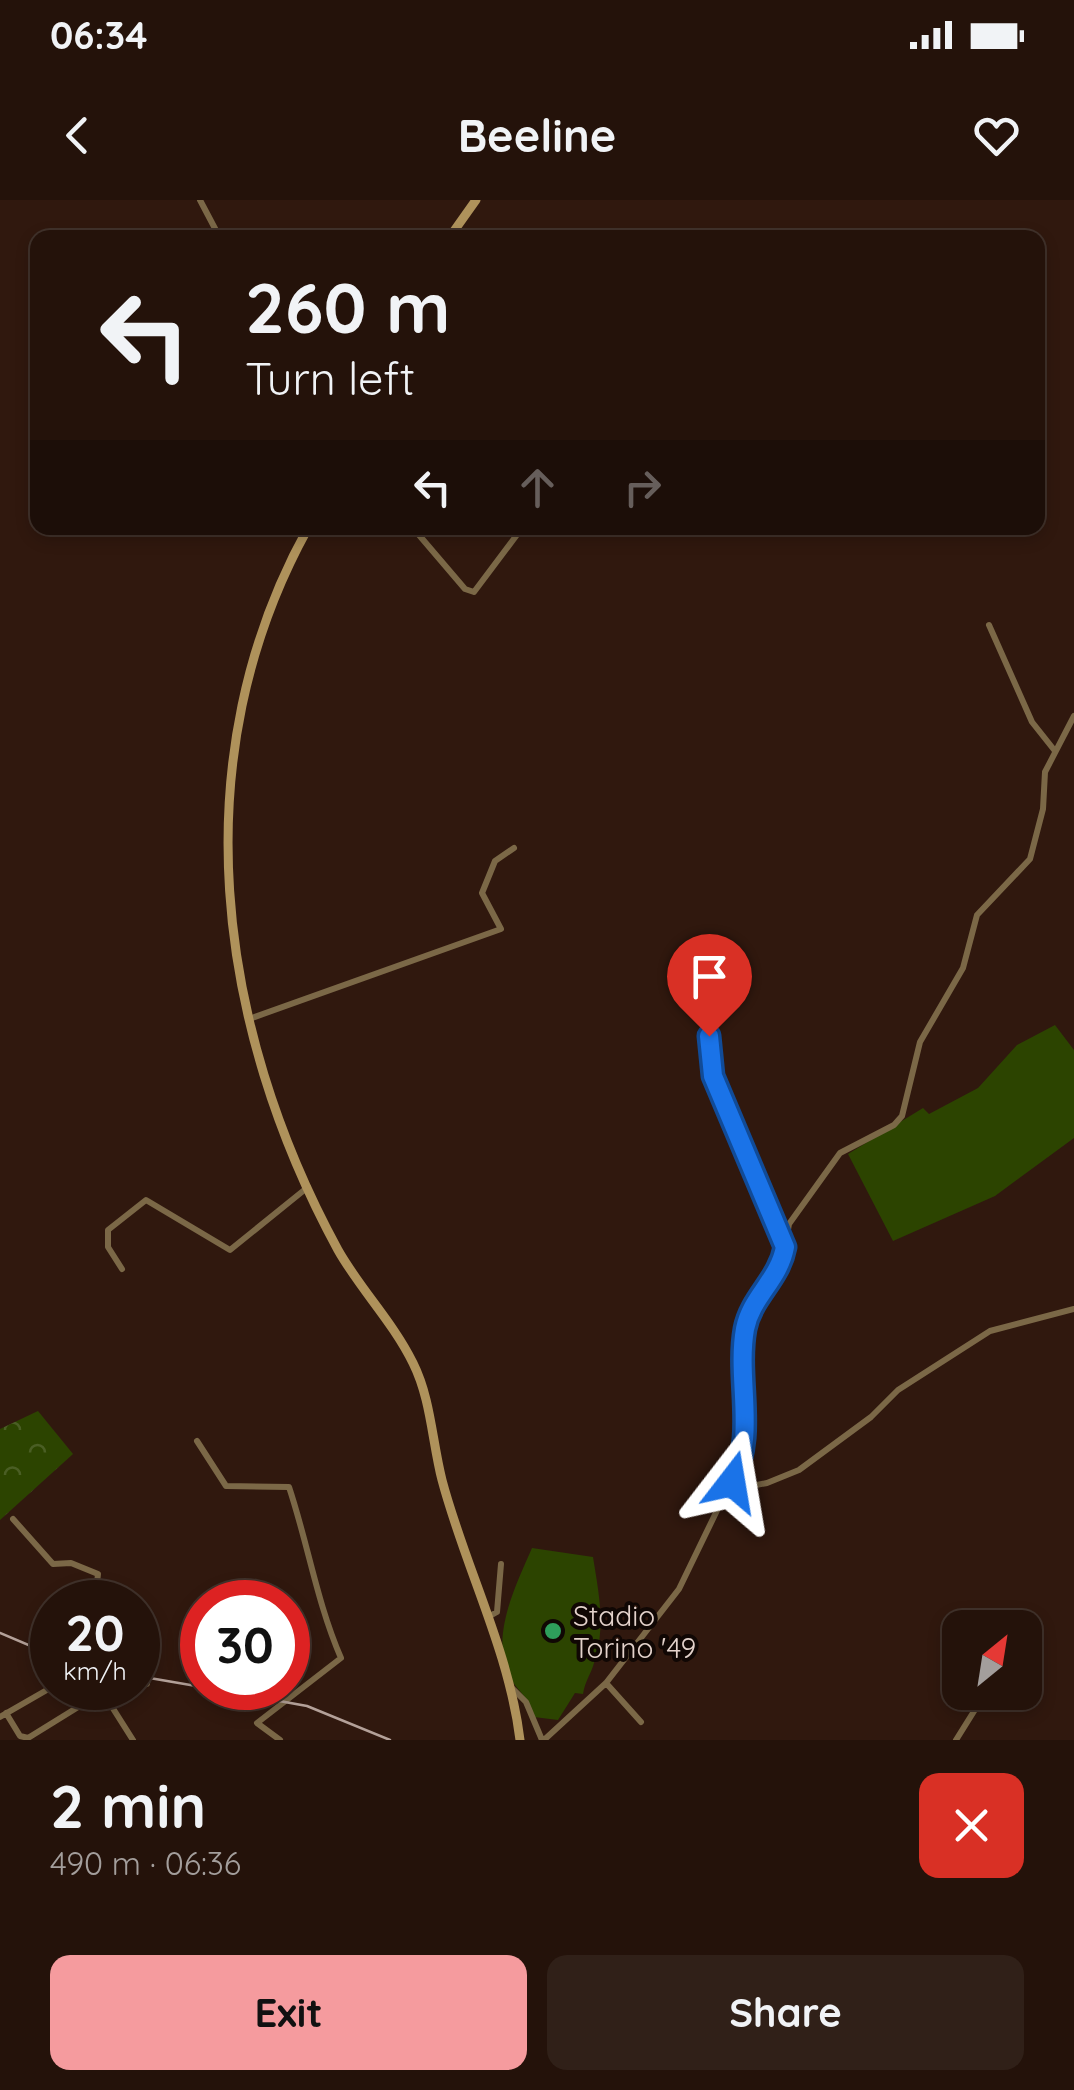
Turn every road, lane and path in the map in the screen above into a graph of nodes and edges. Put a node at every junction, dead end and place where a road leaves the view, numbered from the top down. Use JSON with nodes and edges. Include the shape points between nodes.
{"nodes":[{"id":1,"x":200,"y":200,"type":"edge"},
{"id":2,"x":476,"y":200,"type":"edge"},
{"id":3,"x":216,"y":230,"type":"edge"},
{"id":4,"x":455,"y":230,"type":"edge"},
{"id":5,"x":305,"y":535,"type":"edge"},
{"id":6,"x":419,"y":535,"type":"edge"},
{"id":7,"x":517,"y":535,"type":"edge"},
{"id":8,"x":989,"y":625,"type":"dead end"},
{"id":9,"x":1074,"y":716,"type":"edge"},
{"id":10,"x":1055,"y":751,"type":"junction"},
{"id":11,"x":514,"y":848,"type":"dead end"},
{"id":12,"x":708,"y":1012,"type":"dead end"},
{"id":13,"x":248,"y":1019,"type":"junction"},
{"id":14,"x":308,"y":1187,"type":"junction"},
{"id":15,"x":784,"y":1240,"type":"junction"},
{"id":16,"x":122,"y":1269,"type":"dead end"},
{"id":17,"x":1074,"y":1308,"type":"edge"},
{"id":18,"x":197,"y":1441,"type":"dead end"},
{"id":19,"x":728,"y":1490,"type":"junction"},
{"id":20,"x":13,"y":1518,"type":"dead end"},
{"id":21,"x":501,"y":1564,"type":"dead end"},
{"id":22,"x":98,"y":1580,"type":"edge"},
{"id":23,"x":487,"y":1617,"type":"junction"},
{"id":24,"x":606,"y":1683,"type":"junction"},
{"id":25,"x":509,"y":1686,"type":"junction"},
{"id":26,"x":30,"y":1699,"type":"edge"},
{"id":27,"x":70,"y":1710,"type":"edge"},
{"id":28,"x":115,"y":1710,"type":"edge"},
{"id":29,"x":975,"y":1710,"type":"edge"},
{"id":30,"x":3,"y":1715,"type":"edge"},
{"id":31,"x":641,"y":1722,"type":"dead end"},
{"id":32,"x":133,"y":1740,"type":"edge"},
{"id":33,"x":280,"y":1740,"type":"edge"},
{"id":34,"x":520,"y":1740,"type":"edge"},
{"id":35,"x":543,"y":1740,"type":"edge"},
{"id":36,"x":956,"y":1740,"type":"edge"}],
"edges":[{"from":1,"to":3,"type":"street"},
{"from":2,"to":4,"type":"main road"},
{"from":5,"to":13,"type":"main road","via":[[269,608],[230,761],[230,892]]},
{"from":6,"to":7,"type":"street","via":[[474,592]]},
{"from":8,"to":10,"type":"street","via":[[1032,722]]},
{"from":9,"to":10,"type":"street"},
{"from":10,"to":15,"type":"street","via":[[1045,772],[1030,859],[978,916],[966,960],[920,1042],[902,1116],[840,1153],[792,1217]]},
{"from":11,"to":13,"type":"street","via":[[498,857],[482,893],[501,929]]},
{"from":12,"to":15,"type":"street","via":[[713,1076]]},
{"from":13,"to":14,"type":"main road","via":[[258,1068]]},
{"from":14,"to":16,"type":"street","via":[[230,1250],[146,1200],[108,1230],[108,1247]]},
{"from":14,"to":23,"type":"main road","via":[[339,1251],[414,1365],[442,1480]]},
{"from":15,"to":19,"type":"street","via":[[780,1270],[755,1302],[744,1332],[745,1441]]},
{"from":17,"to":19,"type":"street","via":[[990,1331],[898,1390],[799,1470]]},
{"from":18,"to":33,"type":"street","via":[[226,1486],[288,1487],[341,1658],[257,1723]]},
{"from":19,"to":24,"type":"street","via":[[679,1589]]},
{"from":20,"to":22,"type":"street","via":[[52,1564],[71,1563],[98,1574]]},
{"from":21,"to":23,"type":"street","via":[[498,1612]]},
{"from":23,"to":25,"type":"main road"},
{"from":24,"to":31,"type":"street"},
{"from":24,"to":35,"type":"street"},
{"from":25,"to":34,"type":"main road"},
{"from":25,"to":35,"type":"street","via":[[526,1702]]},
{"from":26,"to":30,"type":"street"},
{"from":27,"to":30,"type":"street","via":[[28,1738]]},
{"from":28,"to":32,"type":"street"},
{"from":29,"to":36,"type":"street"}]}
